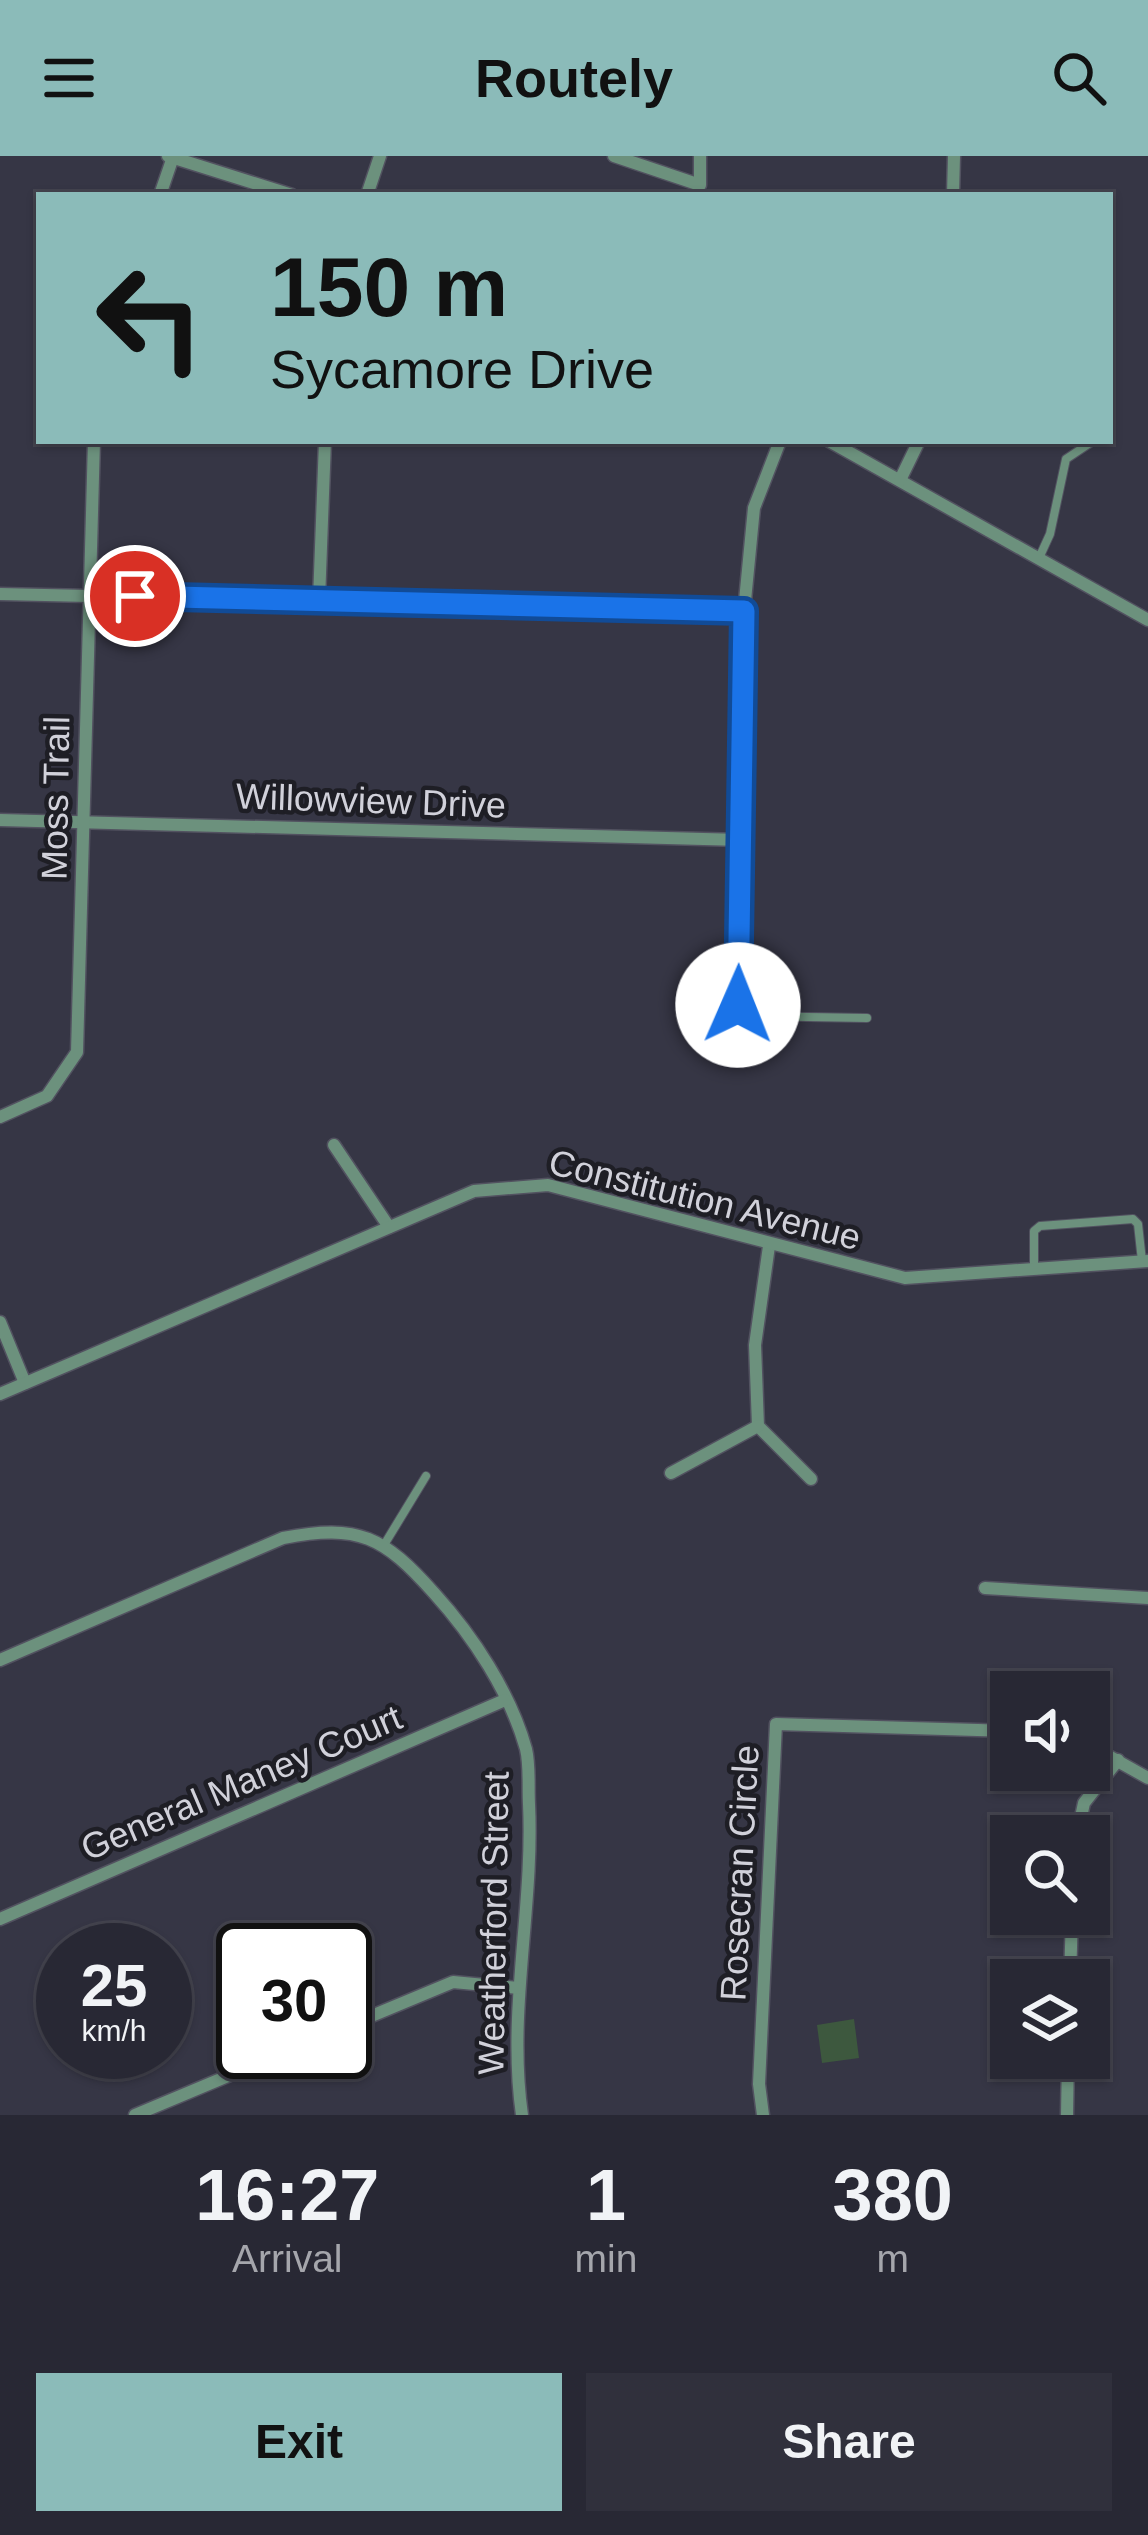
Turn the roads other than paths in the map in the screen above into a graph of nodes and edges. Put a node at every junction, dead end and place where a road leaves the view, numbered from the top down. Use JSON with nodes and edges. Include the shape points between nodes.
{"nodes":[{"id":1,"x":380,"y":156,"type":"edge"},
{"id":2,"x":614,"y":156,"type":"edge"},
{"id":3,"x":700,"y":156,"type":"edge"},
{"id":4,"x":954,"y":156,"type":"edge"},
{"id":5,"x":171,"y":157,"type":"edge"},
{"id":6,"x":161,"y":192,"type":"edge"},
{"id":7,"x":282,"y":192,"type":"edge"},
{"id":8,"x":368,"y":192,"type":"edge"},
{"id":9,"x":952,"y":192,"type":"edge"},
{"id":10,"x":94,"y":444,"type":"edge"},
{"id":11,"x":325,"y":444,"type":"edge"},
{"id":12,"x":779,"y":444,"type":"edge"},
{"id":13,"x":834,"y":444,"type":"edge"},
{"id":14,"x":918,"y":444,"type":"edge"},
{"id":15,"x":1088,"y":444,"type":"edge"},
{"id":16,"x":900,"y":481,"type":"junction"},
{"id":17,"x":1039,"y":558,"type":"junction"},
{"id":18,"x":0,"y":594,"type":"edge"},
{"id":19,"x":89,"y":596,"type":"junction"},
{"id":20,"x":319,"y":600,"type":"junction"},
{"id":21,"x":744,"y":611,"type":"junction"},
{"id":22,"x":1148,"y":620,"type":"edge"},
{"id":23,"x":0,"y":820,"type":"edge"},
{"id":24,"x":85,"y":822,"type":"junction"},
{"id":25,"x":741,"y":840,"type":"junction"},
{"id":26,"x":744,"y":1016,"type":"junction"},
{"id":27,"x":867,"y":1018,"type":"dead end"},
{"id":28,"x":759,"y":1046,"type":"dead end"},
{"id":29,"x":0,"y":1118,"type":"edge"},
{"id":30,"x":334,"y":1144,"type":"dead end"},
{"id":31,"x":389,"y":1226,"type":"junction"},
{"id":32,"x":769,"y":1246,"type":"junction"},
{"id":33,"x":1145,"y":1261,"type":"edge"},
{"id":34,"x":1034,"y":1269,"type":"junction"},
{"id":35,"x":0,"y":1322,"type":"edge"},
{"id":36,"x":26,"y":1383,"type":"junction"},
{"id":37,"x":0,"y":1394,"type":"edge"},
{"id":38,"x":758,"y":1426,"type":"junction"},
{"id":39,"x":670,"y":1472,"type":"dead end"},
{"id":40,"x":425,"y":1476,"type":"dead end"},
{"id":41,"x":812,"y":1479,"type":"dead end"},
{"id":42,"x":384,"y":1544,"type":"junction"},
{"id":43,"x":985,"y":1588,"type":"dead end"},
{"id":44,"x":1148,"y":1598,"type":"edge"},
{"id":45,"x":0,"y":1660,"type":"edge"},
{"id":46,"x":505,"y":1700,"type":"junction"},
{"id":47,"x":990,"y":1730,"type":"edge"},
{"id":48,"x":1110,"y":1756,"type":"edge"},
{"id":49,"x":1118,"y":1760,"type":"junction"},
{"id":50,"x":1148,"y":1778,"type":"edge"},
{"id":51,"x":1081,"y":1815,"type":"edge"},
{"id":52,"x":0,"y":1919,"type":"edge"},
{"id":53,"x":519,"y":1988,"type":"junction"},
{"id":54,"x":372,"y":2016,"type":"edge"},
{"id":55,"x":220,"y":2079,"type":"edge"},
{"id":56,"x":1068,"y":2079,"type":"edge"},
{"id":57,"x":134,"y":2115,"type":"edge"},
{"id":58,"x":522,"y":2115,"type":"edge"},
{"id":59,"x":763,"y":2115,"type":"edge"},
{"id":60,"x":1067,"y":2115,"type":"edge"}],
"edges":[{"from":1,"to":8,"type":"street"},
{"from":2,"to":3,"type":"street","via":[[700,185]]},
{"from":4,"to":9,"type":"street"},
{"from":5,"to":6,"type":"street"},
{"from":5,"to":7,"type":"street"},
{"from":10,"to":19,"type":"street","name":"Moss Trail"},
{"from":11,"to":20,"type":"street"},
{"from":12,"to":21,"type":"street","via":[[754,508]]},
{"from":13,"to":16,"type":"street"},
{"from":14,"to":16,"type":"street"},
{"from":15,"to":17,"type":"lane","via":[[1066,459]]},
{"from":16,"to":17,"type":"street"},
{"from":17,"to":22,"type":"street"},
{"from":18,"to":19,"type":"street"},
{"from":19,"to":20,"type":"street"},
{"from":19,"to":24,"type":"street","name":"Moss Trail"},
{"from":20,"to":21,"type":"street"},
{"from":21,"to":25,"type":"street"},
{"from":23,"to":24,"type":"street","name":"Willowview Drive"},
{"from":24,"to":25,"type":"street","name":"Willowview Drive"},
{"from":24,"to":29,"type":"street","name":"Moss Trail","via":[[77,1052],[47,1096]]},
{"from":25,"to":26,"type":"street"},
{"from":26,"to":27,"type":"lane"},
{"from":26,"to":28,"type":"street"},
{"from":30,"to":31,"type":"street"},
{"from":31,"to":32,"type":"street","name":"Constitution Avenue","via":[[474,1191],[548,1185]]},
{"from":31,"to":36,"type":"street","name":"Constitution Avenue"},
{"from":32,"to":34,"type":"street","name":"Constitution Avenue","via":[[905,1278]]},
{"from":32,"to":38,"type":"street","via":[[755,1345]]},
{"from":33,"to":34,"type":"street","name":"Constitution Avenue"},
{"from":33,"to":34,"type":"lane","via":[[1133,1219],[1109,1220],[1040,1226]]},
{"from":35,"to":36,"type":"street"},
{"from":36,"to":37,"type":"street","name":"Constitution Avenue"},
{"from":38,"to":39,"type":"street"},
{"from":38,"to":41,"type":"street"},
{"from":40,"to":42,"type":"lane"},
{"from":42,"to":45,"type":"street","via":[[325,1530],[284,1538]]},
{"from":42,"to":46,"type":"street","name":"Weatherford Street","via":[[469,1631]]},
{"from":43,"to":44,"type":"street"},
{"from":46,"to":52,"type":"street","name":"General Maney Court"},
{"from":46,"to":53,"type":"street","name":"Weatherford Street","via":[[526,1751],[531,1840]]},
{"from":47,"to":59,"type":"street","name":"Rosecran Circle","via":[[776,1724]]},
{"from":48,"to":49,"type":"street"},
{"from":49,"to":50,"type":"street"},
{"from":49,"to":51,"type":"street"},
{"from":53,"to":54,"type":"street","via":[[453,1982]]},
{"from":53,"to":58,"type":"street","name":"Weatherford Street"},
{"from":55,"to":57,"type":"street"},
{"from":56,"to":60,"type":"street"}]}
